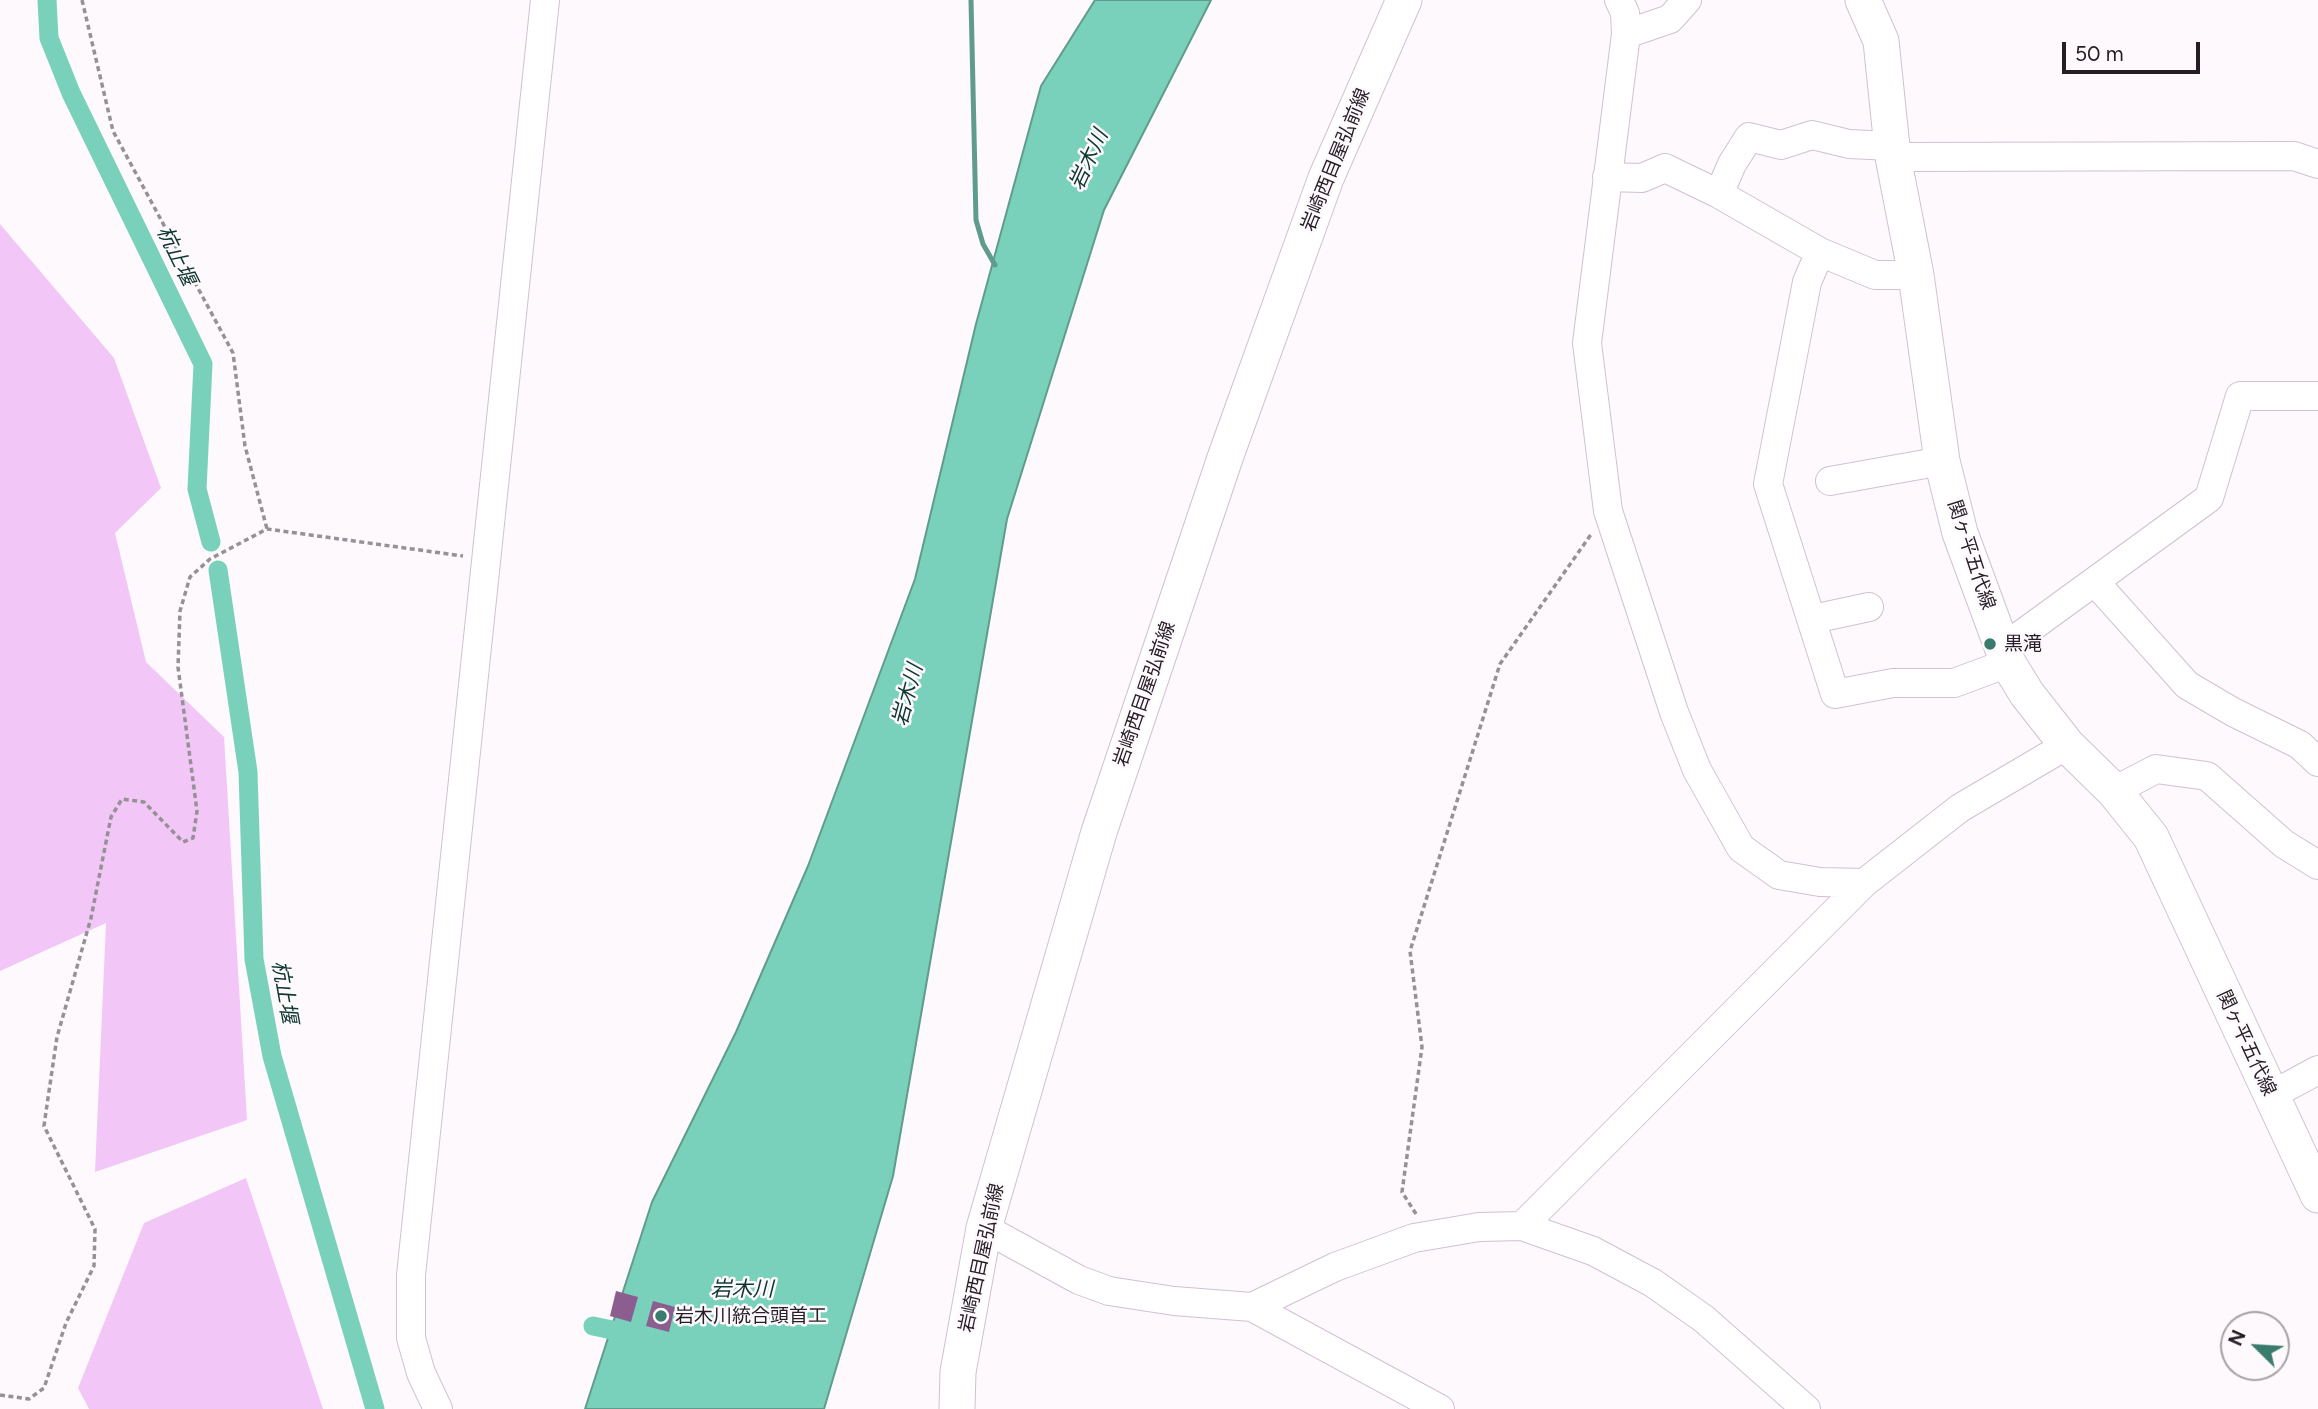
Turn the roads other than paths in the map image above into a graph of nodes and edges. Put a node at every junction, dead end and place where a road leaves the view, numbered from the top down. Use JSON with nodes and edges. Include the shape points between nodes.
{"nodes":[{"id":1,"x":545,"y":0,"type":"edge"},
{"id":2,"x":1404,"y":0,"type":"edge"},
{"id":3,"x":1619,"y":0,"type":"edge"},
{"id":4,"x":1687,"y":0,"type":"edge"},
{"id":5,"x":1863,"y":0,"type":"edge"},
{"id":6,"x":1626,"y":34,"type":"junction"},
{"id":7,"x":1893,"y":151,"type":"junction"},
{"id":8,"x":2318,"y":164,"type":"edge"},
{"id":9,"x":1607,"y":177,"type":"junction"},
{"id":10,"x":1719,"y":194,"type":"junction"},
{"id":11,"x":1820,"y":252,"type":"junction"},
{"id":12,"x":1916,"y":275,"type":"junction"},
{"id":13,"x":2318,"y":396,"type":"edge"},
{"id":14,"x":1942,"y":461,"type":"junction"},
{"id":15,"x":1830,"y":481,"type":"dead end"},
{"id":16,"x":2095,"y":582,"type":"junction"},
{"id":17,"x":1869,"y":607,"type":"dead end"},
{"id":18,"x":1813,"y":620,"type":"junction"},
{"id":19,"x":2006,"y":656,"type":"junction"},
{"id":20,"x":2067,"y":745,"type":"junction"},
{"id":21,"x":2318,"y":762,"type":"edge"},
{"id":22,"x":2114,"y":791,"type":"junction"},
{"id":23,"x":2318,"y":865,"type":"edge"},
{"id":24,"x":1864,"y":883,"type":"junction"},
{"id":25,"x":2318,"y":1070,"type":"edge"},
{"id":26,"x":2270,"y":1096,"type":"junction"},
{"id":27,"x":2318,"y":1195,"type":"edge"},
{"id":28,"x":1521,"y":1226,"type":"junction"},
{"id":29,"x":984,"y":1228,"type":"junction"},
{"id":30,"x":1252,"y":1307,"type":"junction"},
{"id":31,"x":438,"y":1409,"type":"edge"},
{"id":32,"x":957,"y":1409,"type":"edge"},
{"id":33,"x":1440,"y":1409,"type":"edge"},
{"id":34,"x":1806,"y":1409,"type":"edge"}],
"edges":[{"from":1,"to":31,"type":"street","via":[[411,1275],[411,1338]]},
{"from":2,"to":29,"type":"main road","name":"岩崎西目屋弘前線","via":[[1326,178],[1220,471],[1099,832]]},
{"from":3,"to":6,"type":"street"},
{"from":4,"to":6,"type":"street","via":[[1670,19]]},
{"from":5,"to":7,"type":"main road","name":"関ヶ平五代線","via":[[1881,41]]},
{"from":6,"to":9,"type":"street"},
{"from":7,"to":8,"type":"street","via":[[2294,156]]},
{"from":7,"to":10,"type":"street","via":[[1812,135],[1781,145],[1749,137]]},
{"from":7,"to":12,"type":"main road","name":"関ヶ平五代線"},
{"from":9,"to":10,"type":"street","via":[[1642,178],[1665,168]]},
{"from":9,"to":24,"type":"street","via":[[1587,343],[1608,511],[1674,712],[1697,771],[1741,848],[1779,875]]},
{"from":10,"to":11,"type":"street"},
{"from":11,"to":12,"type":"street","via":[[1875,275]]},
{"from":11,"to":18,"type":"street","via":[[1807,282],[1768,484]]},
{"from":12,"to":14,"type":"main road","name":"関ヶ平五代線"},
{"from":13,"to":16,"type":"street","via":[[2240,396],[2209,498]]},
{"from":14,"to":15,"type":"street"},
{"from":14,"to":19,"type":"main road","name":"関ヶ平五代線","via":[[1960,533]]},
{"from":16,"to":19,"type":"street"},
{"from":16,"to":21,"type":"street","via":[[2187,685],[2300,745]]},
{"from":17,"to":18,"type":"street"},
{"from":18,"to":19,"type":"street","via":[[1835,694],[1893,684],[1954,683]]},
{"from":19,"to":20,"type":"main road","name":"関ヶ平五代線"},
{"from":20,"to":22,"type":"main road","name":"関ヶ平五代線"},
{"from":20,"to":24,"type":"street","via":[[1960,808]]},
{"from":22,"to":23,"type":"street","via":[[2156,769],[2207,776],[2284,844]]},
{"from":22,"to":26,"type":"main road","name":"関ヶ平五代線","via":[[2151,836]]},
{"from":24,"to":28,"type":"street"},
{"from":25,"to":26,"type":"street"},
{"from":26,"to":27,"type":"main road","name":"関ヶ平五代線"},
{"from":28,"to":30,"type":"street","via":[[1479,1227],[1414,1238],[1335,1267]]},
{"from":28,"to":34,"type":"street","via":[[1593,1251],[1653,1283],[1704,1319]]},
{"from":29,"to":30,"type":"street","via":[[1079,1280],[1109,1290]]},
{"from":29,"to":32,"type":"main road","name":"岩崎西目屋弘前線","via":[[958,1371]]},
{"from":30,"to":33,"type":"street"}]}
